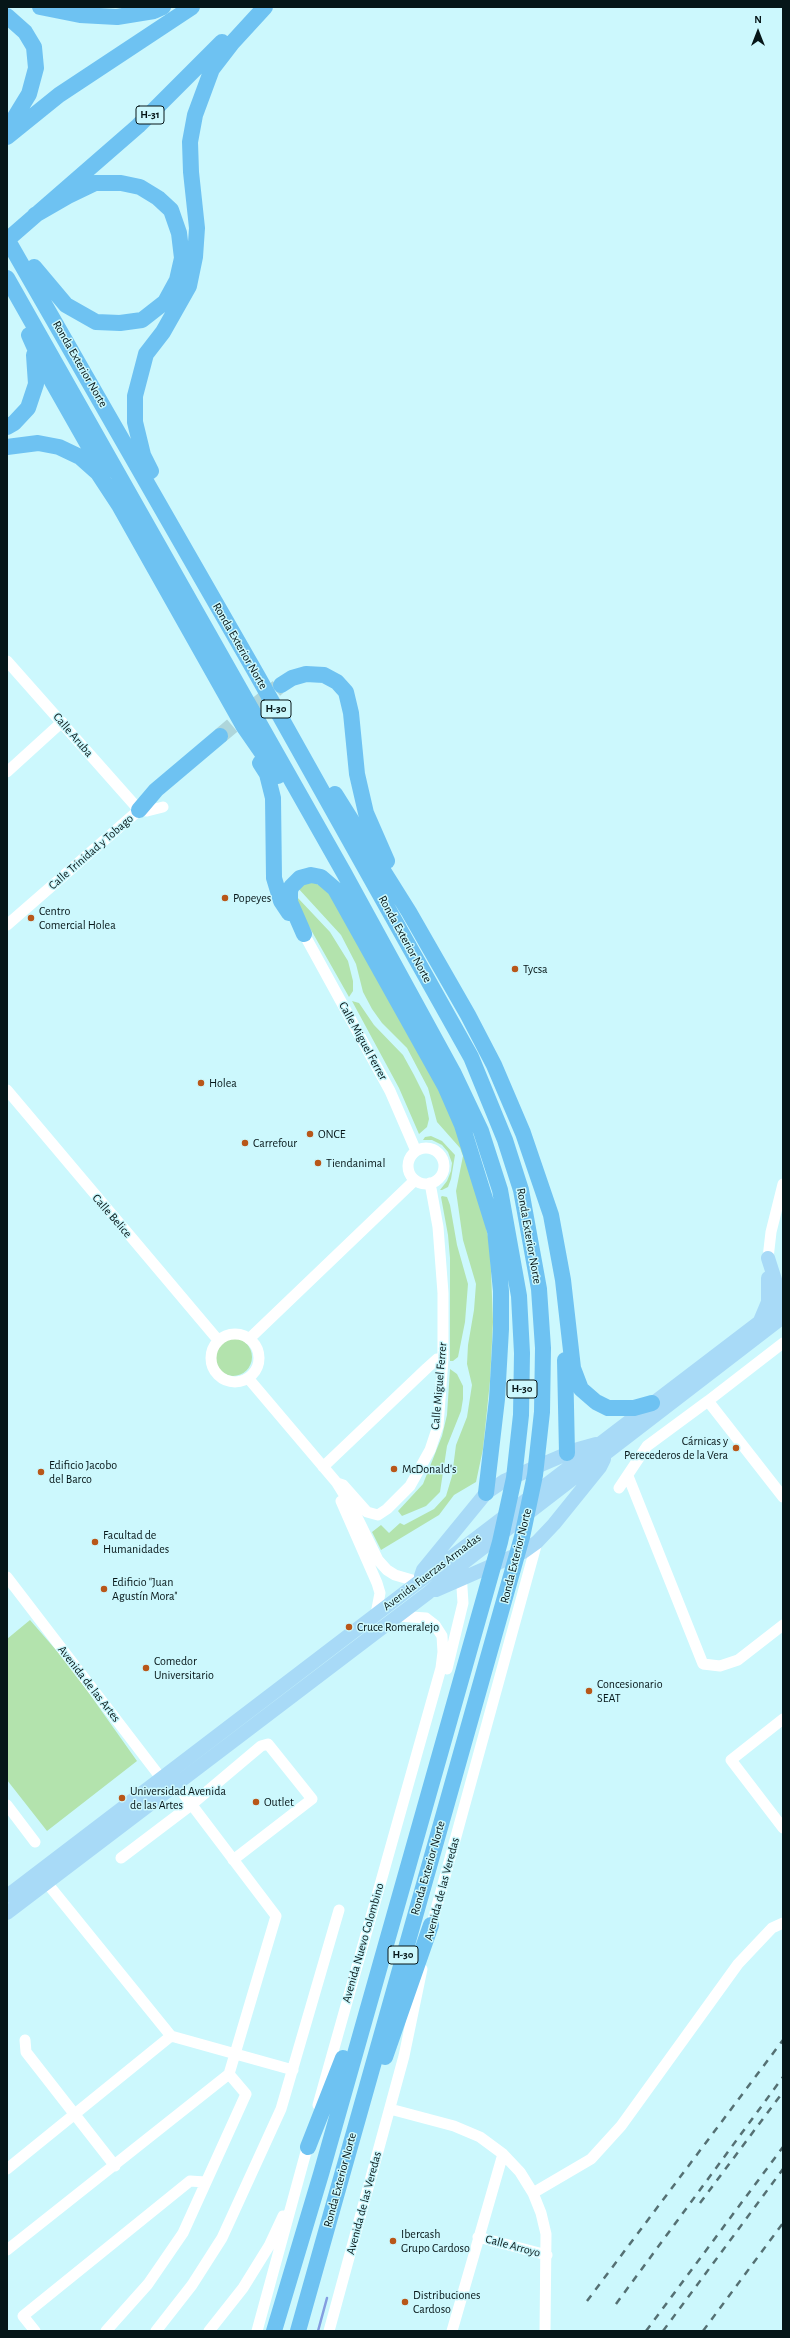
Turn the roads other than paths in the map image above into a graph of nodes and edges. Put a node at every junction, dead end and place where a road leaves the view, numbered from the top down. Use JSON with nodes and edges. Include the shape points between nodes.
{"nodes":[{"id":1,"x":40,"y":7,"type":"edge"},
{"id":2,"x":163,"y":7,"type":"edge"},
{"id":3,"x":192,"y":7,"type":"edge"},
{"id":4,"x":257,"y":7,"type":"edge"},
{"id":5,"x":265,"y":7,"type":"edge"},
{"id":6,"x":7,"y":16,"type":"edge"},
{"id":7,"x":7,"y":130,"type":"edge"},
{"id":8,"x":7,"y":136,"type":"edge"},
{"id":9,"x":36,"y":215,"type":"junction"},
{"id":10,"x":7,"y":236,"type":"edge"},
{"id":11,"x":7,"y":240,"type":"edge"},
{"id":12,"x":7,"y":278,"type":"edge"},
{"id":13,"x":7,"y":289,"type":"edge"},
{"id":14,"x":29,"y":335,"type":"junction"},
{"id":15,"x":7,"y":427,"type":"edge"},
{"id":16,"x":7,"y":447,"type":"edge"},
{"id":17,"x":119,"y":505,"type":"junction"},
{"id":18,"x":197,"y":572,"type":"junction"},
{"id":19,"x":7,"y":661,"type":"edge"},
{"id":20,"x":257,"y":675,"type":"junction"},
{"id":21,"x":280,"y":685,"type":"tunnel mouth"},
{"id":22,"x":62,"y":722,"type":"junction"},
{"id":23,"x":244,"y":727,"type":"junction"},
{"id":24,"x":220,"y":736,"type":"tunnel mouth"},
{"id":25,"x":7,"y":772,"type":"edge"},
{"id":26,"x":163,"y":807,"type":"dead end"},
{"id":27,"x":138,"y":810,"type":"junction"},
{"id":28,"x":344,"y":873,"type":"junction"},
{"id":29,"x":409,"y":912,"type":"junction"},
{"id":30,"x":7,"y":925,"type":"edge"},
{"id":31,"x":304,"y":934,"type":"junction"},
{"id":32,"x":453,"y":1072,"type":"junction"},
{"id":33,"x":7,"y":1090,"type":"edge"},
{"id":34,"x":416,"y":1151,"type":"junction"},
{"id":35,"x":415,"y":1180,"type":"junction"},
{"id":36,"x":430,"y":1184,"type":"junction"},
{"id":37,"x":783,"y":1184,"type":"edge"},
{"id":38,"x":495,"y":1231,"type":"junction"},
{"id":39,"x":768,"y":1258,"type":"junction"},
{"id":40,"x":780,"y":1288,"type":"edge"},
{"id":41,"x":566,"y":1305,"type":"junction"},
{"id":42,"x":782,"y":1309,"type":"edge"},
{"id":43,"x":760,"y":1321,"type":"junction"},
{"id":44,"x":249,"y":1339,"type":"junction"},
{"id":45,"x":218,"y":1340,"type":"junction"},
{"id":46,"x":783,"y":1342,"type":"edge"},
{"id":47,"x":443,"y":1359,"type":"junction"},
{"id":48,"x":248,"y":1378,"type":"junction"},
{"id":49,"x":684,"y":1386,"type":"junction"},
{"id":50,"x":708,"y":1401,"type":"junction"},
{"id":51,"x":652,"y":1403,"type":"junction"},
{"id":52,"x":604,"y":1447,"type":"junction"},
{"id":53,"x":323,"y":1467,"type":"junction"},
{"id":54,"x":567,"y":1468,"type":"junction"},
{"id":55,"x":628,"y":1476,"type":"junction"},
{"id":56,"x":334,"y":1480,"type":"junction"},
{"id":57,"x":619,"y":1488,"type":"dead end"},
{"id":58,"x":486,"y":1493,"type":"junction"},
{"id":59,"x":783,"y":1497,"type":"edge"},
{"id":60,"x":570,"y":1503,"type":"junction"},
{"id":61,"x":457,"y":1529,"type":"junction"},
{"id":62,"x":537,"y":1542,"type":"junction"},
{"id":63,"x":461,"y":1565,"type":"junction"},
{"id":64,"x":7,"y":1578,"type":"edge"},
{"id":65,"x":420,"y":1581,"type":"junction"},
{"id":66,"x":376,"y":1614,"type":"junction"},
{"id":67,"x":397,"y":1616,"type":"junction"},
{"id":68,"x":783,"y":1625,"type":"edge"},
{"id":69,"x":433,"y":1700,"type":"junction"},
{"id":70,"x":783,"y":1720,"type":"edge"},
{"id":71,"x":161,"y":1778,"type":"junction"},
{"id":72,"x":176,"y":1784,"type":"junction"},
{"id":73,"x":7,"y":1805,"type":"edge"},
{"id":74,"x":192,"y":1805,"type":"junction"},
{"id":75,"x":131,"y":1818,"type":"junction"},
{"id":76,"x":783,"y":1828,"type":"edge"},
{"id":77,"x":35,"y":1842,"type":"dead end"},
{"id":78,"x":121,"y":1858,"type":"dead end"},
{"id":79,"x":233,"y":1860,"type":"junction"},
{"id":80,"x":43,"y":1877,"type":"junction"},
{"id":81,"x":7,"y":1896,"type":"edge"},
{"id":82,"x":339,"y":1910,"type":"dead end"},
{"id":83,"x":7,"y":1914,"type":"edge"},
{"id":84,"x":783,"y":1923,"type":"edge"},
{"id":85,"x":431,"y":1925,"type":"junction"},
{"id":86,"x":385,"y":1942,"type":"junction"},
{"id":87,"x":171,"y":2036,"type":"junction"},
{"id":88,"x":25,"y":2040,"type":"dead end"},
{"id":89,"x":236,"y":2055,"type":"junction"},
{"id":90,"x":293,"y":2070,"type":"junction"},
{"id":91,"x":229,"y":2074,"type":"junction"},
{"id":92,"x":390,"y":2109,"type":"junction"},
{"id":93,"x":359,"y":2112,"type":"junction"},
{"id":94,"x":74,"y":2115,"type":"junction"},
{"id":95,"x":308,"y":2147,"type":"junction"},
{"id":96,"x":503,"y":2154,"type":"junction"},
{"id":97,"x":9,"y":2164,"type":"edge"},
{"id":98,"x":115,"y":2166,"type":"junction"},
{"id":99,"x":205,"y":2182,"type":"junction"},
{"id":100,"x":296,"y":2186,"type":"junction"},
{"id":101,"x":533,"y":2193,"type":"junction"},
{"id":102,"x":478,"y":2237,"type":"junction"},
{"id":103,"x":7,"y":2250,"type":"edge"},
{"id":104,"x":547,"y":2255,"type":"junction"},
{"id":105,"x":35,"y":2331,"type":"edge"},
{"id":106,"x":106,"y":2331,"type":"edge"},
{"id":107,"x":156,"y":2331,"type":"edge"},
{"id":108,"x":208,"y":2331,"type":"edge"},
{"id":109,"x":256,"y":2331,"type":"edge"},
{"id":110,"x":274,"y":2331,"type":"edge"},
{"id":111,"x":298,"y":2331,"type":"edge"},
{"id":112,"x":329,"y":2331,"type":"edge"},
{"id":113,"x":452,"y":2331,"type":"edge"},
{"id":114,"x":545,"y":2331,"type":"edge"}],
"edges":[{"from":1,"to":2,"type":"highway","via":[[118,17]]},
{"from":3,"to":8,"type":"highway","via":[[59,96]]},
{"from":4,"to":9,"type":"highway","number":"H-31","via":[[138,126]]},
{"from":5,"to":18,"type":"highway","via":[[212,69],[203,90],[190,142],[197,228],[196,257],[189,286],[163,332],[146,354],[135,396],[135,422],[143,455],[167,500]]},
{"from":6,"to":7,"type":"highway","via":[[25,32],[34,47],[36,68],[29,94]]},
{"from":9,"to":10,"type":"highway","via":[[95,183],[122,183],[140,187],[158,198],[171,210],[179,233],[182,258],[177,280],[165,302],[142,320],[120,323],[96,322],[66,305]]},
{"from":9,"to":11,"type":"highway","number":"H-31"},
{"from":11,"to":18,"type":"highway","name":"Ronda Exterior Norte","number":"H-30"},
{"from":12,"to":28,"type":"highway","name":"Ronda Exterior Norte","number":"H-30"},
{"from":13,"to":14,"type":"highway"},
{"from":14,"to":15,"type":"highway","via":[[37,374],[36,384],[28,408],[14,424]]},
{"from":14,"to":17,"type":"highway","via":[[41,362],[109,481]]},
{"from":16,"to":17,"type":"highway","via":[[38,443],[59,447],[80,457],[98,473]]},
{"from":17,"to":23,"type":"highway"},
{"from":18,"to":20,"type":"highway","name":"Ronda Exterior Norte","number":"H-30"},
{"from":19,"to":22,"type":"street","name":"Calle Aruba"},
{"from":20,"to":29,"type":"highway"},
{"from":20,"to":93,"type":"highway","name":"Ronda Exterior Norte","number":"H-30","via":[[471,1057],[505,1140],[522,1190],[539,1289],[543,1348],[542,1412],[534,1475],[510,1580]]},
{"from":21,"to":29,"type":"highway","via":[[306,674],[324,675],[337,682],[346,692],[351,713],[357,774],[366,813]]},
{"from":22,"to":25,"type":"street"},
{"from":22,"to":27,"type":"street","name":"Calle Aruba"},
{"from":23,"to":28,"type":"highway"},
{"from":23,"to":31,"type":"highway","via":[[245,736],[267,774],[273,798],[274,878],[281,901]]},
{"from":24,"to":27,"type":"highway","via":[[156,790]]},
{"from":26,"to":27,"type":"street","name":"Calle Trinidad y Tobago","via":[[147,811]]},
{"from":27,"to":30,"type":"street","name":"Calle Trinidad y Tobago"},
{"from":28,"to":32,"type":"highway","name":"Ronda Exterior Norte","number":"H-30"},
{"from":29,"to":41,"type":"highway","via":[[494,1065],[523,1134],[551,1215],[564,1280]]},
{"from":31,"to":34,"type":"street","name":"Calle Miguel Ferrer","via":[[390,1091]]},
{"from":31,"to":38,"type":"highway","via":[[290,902],[291,887],[300,878],[311,875],[321,877],[335,889],[360,929],[445,1086],[465,1132]]},
{"from":32,"to":38,"type":"highway","via":[[492,1201]]},
{"from":32,"to":86,"type":"highway","name":"Ronda Exterior Norte","number":"H-30","via":[[481,1131],[500,1190],[519,1296],[522,1353],[521,1415],[514,1478],[500,1542]]},
{"from":33,"to":45,"type":"street","name":"Calle Belice"},
{"from":34,"to":35,"type":"street","via":[[408,1167]]},
{"from":34,"to":36,"type":"street","via":[[433,1149],[444,1162],[440,1178]]},
{"from":35,"to":36,"type":"street"},
{"from":35,"to":44,"type":"street"},
{"from":36,"to":47,"type":"street","name":"Calle Miguel Ferrer","via":[[441,1252]]},
{"from":37,"to":39,"type":"street","via":[[771,1232]]},
{"from":38,"to":58,"type":"highway","via":[[501,1291],[501,1329],[496,1407]]},
{"from":39,"to":40,"type":"main road"},
{"from":39,"to":43,"type":"main road","via":[[769,1293]]},
{"from":40,"to":42,"type":"main road"},
{"from":41,"to":51,"type":"highway","via":[[573,1368],[581,1389],[608,1408],[634,1408]]},
{"from":41,"to":54,"type":"highway"},
{"from":42,"to":43,"type":"main road"},
{"from":42,"to":49,"type":"main road","via":[[753,1333],[747,1344]]},
{"from":43,"to":49,"type":"main road"},
{"from":44,"to":45,"type":"street","via":[[234,1334]]},
{"from":44,"to":48,"type":"street","via":[[257,1348],[259,1359],[256,1369]]},
{"from":45,"to":48,"type":"street","via":[[211,1356],[216,1373],[231,1382]]},
{"from":46,"to":50,"type":"street"},
{"from":47,"to":53,"type":"street","via":[[437,1359]]},
{"from":47,"to":56,"type":"street","name":"Calle Miguel Ferrer","via":[[438,1426],[430,1450],[410,1486],[387,1509],[372,1515],[343,1484]]},
{"from":48,"to":53,"type":"street"},
{"from":49,"to":51,"type":"main road"},
{"from":49,"to":52,"type":"main road"},
{"from":50,"to":55,"type":"street","via":[[647,1446]]},
{"from":50,"to":59,"type":"street"},
{"from":51,"to":52,"type":"main road"},
{"from":52,"to":54,"type":"main road"},
{"from":52,"to":54,"type":"main road"},
{"from":52,"to":60,"type":"main road","via":[[600,1467]]},
{"from":53,"to":56,"type":"street"},
{"from":54,"to":58,"type":"main road","via":[[543,1464]]},
{"from":54,"to":60,"type":"main road"},
{"from":54,"to":63,"type":"main road","name":"Avenida Fuerzas Armadas"},
{"from":55,"to":57,"type":"street"},
{"from":55,"to":68,"type":"street","via":[[703,1664],[720,1666],[738,1660]]},
{"from":56,"to":65,"type":"street","via":[[378,1560],[395,1575]]},
{"from":56,"to":66,"type":"street","via":[[377,1583],[380,1593]]},
{"from":58,"to":61,"type":"main road"},
{"from":60,"to":62,"type":"main road"},
{"from":61,"to":63,"type":"main road","via":[[455,1541]]},
{"from":61,"to":65,"type":"main road","via":[[423,1570]]},
{"from":62,"to":63,"type":"main road","via":[[523,1552],[483,1570]]},
{"from":62,"to":85,"type":"street","name":"Avenida de las Veredas"},
{"from":63,"to":65,"type":"main road","name":"Avenida Fuerzas Armadas"},
{"from":63,"to":67,"type":"main road","name":"Avenida Fuerzas Armadas"},
{"from":63,"to":69,"type":"street","name":"Avenida Nuevo Colombino","via":[[463,1603],[460,1621],[443,1684]]},
{"from":64,"to":71,"type":"street","name":"Avenida de las Artes"},
{"from":65,"to":66,"type":"main road","name":"Avenida Fuerzas Armadas"},
{"from":66,"to":71,"type":"main road","name":"Avenida Fuerzas Armadas"},
{"from":67,"to":69,"type":"street","name":"Avenida Nuevo Colombino","via":[[426,1618],[442,1636],[441,1668]]},
{"from":67,"to":72,"type":"main road","name":"Avenida Fuerzas Armadas"},
{"from":69,"to":95,"type":"street","name":"Avenida Nuevo Colombino","via":[[322,2086]]},
{"from":70,"to":76,"type":"street","via":[[731,1760]]},
{"from":71,"to":72,"type":"street"},
{"from":71,"to":75,"type":"main road","name":"Avenida Fuerzas Armadas","via":[[160,1789],[134,1808]]},
{"from":71,"to":80,"type":"main road","name":"Avenida Fuerzas Armadas"},
{"from":72,"to":74,"type":"street"},
{"from":72,"to":75,"type":"main road","name":"Avenida Fuerzas Armadas"},
{"from":73,"to":77,"type":"street"},
{"from":74,"to":78,"type":"street"},
{"from":74,"to":79,"type":"street"},
{"from":74,"to":79,"type":"street","via":[[261,1746],[268,1744],[312,1799]]},
{"from":75,"to":80,"type":"main road","name":"Avenida Fuerzas Armadas"},
{"from":79,"to":89,"type":"street","via":[[276,1916]]},
{"from":80,"to":81,"type":"main road","name":"Avenida Fuerzas Armadas"},
{"from":80,"to":83,"type":"main road","name":"Avenida Fuerzas Armadas"},
{"from":80,"to":87,"type":"street"},
{"from":82,"to":90,"type":"street"},
{"from":84,"to":101,"type":"street","via":[[772,1928],[738,1964],[621,2126],[591,2159]]},
{"from":85,"to":92,"type":"street","name":"Avenida de las Veredas","via":[[404,2056]]},
{"from":85,"to":93,"type":"highway","via":[[374,2086]]},
{"from":86,"to":95,"type":"highway","via":[[339,2071]]},
{"from":86,"to":110,"type":"highway","name":"Ronda Exterior Norte","number":"H-30","via":[[321,2174]]},
{"from":87,"to":89,"type":"street"},
{"from":87,"to":94,"type":"street"},
{"from":88,"to":94,"type":"street","via":[[26,2052]]},
{"from":89,"to":90,"type":"street"},
{"from":89,"to":91,"type":"street"},
{"from":90,"to":107,"type":"street","via":[[281,2109],[222,2238],[192,2284]]},
{"from":91,"to":98,"type":"street"},
{"from":91,"to":99,"type":"street","via":[[246,2094]]},
{"from":92,"to":96,"type":"street","via":[[454,2126],[480,2137]]},
{"from":92,"to":112,"type":"street","name":"Avenida de las Veredas"},
{"from":93,"to":111,"type":"highway","name":"Ronda Exterior Norte","number":"H-30"},
{"from":94,"to":97,"type":"street"},
{"from":94,"to":98,"type":"street"},
{"from":95,"to":100,"type":"street","name":"Avenida Nuevo Colombino"},
{"from":96,"to":101,"type":"street","via":[[520,2172]]},
{"from":96,"to":102,"type":"street"},
{"from":98,"to":103,"type":"street"},
{"from":99,"to":105,"type":"street","via":[[190,2181],[23,2316]]},
{"from":99,"to":106,"type":"street","via":[[183,2232],[148,2284]]},
{"from":100,"to":108,"type":"street","via":[[270,2246],[243,2288]]},
{"from":100,"to":109,"type":"street"},
{"from":101,"to":104,"type":"street","via":[[546,2234]]},
{"from":102,"to":104,"type":"street","name":"Calle Arroyo"},
{"from":102,"to":113,"type":"street"},
{"from":104,"to":114,"type":"street"}]}
